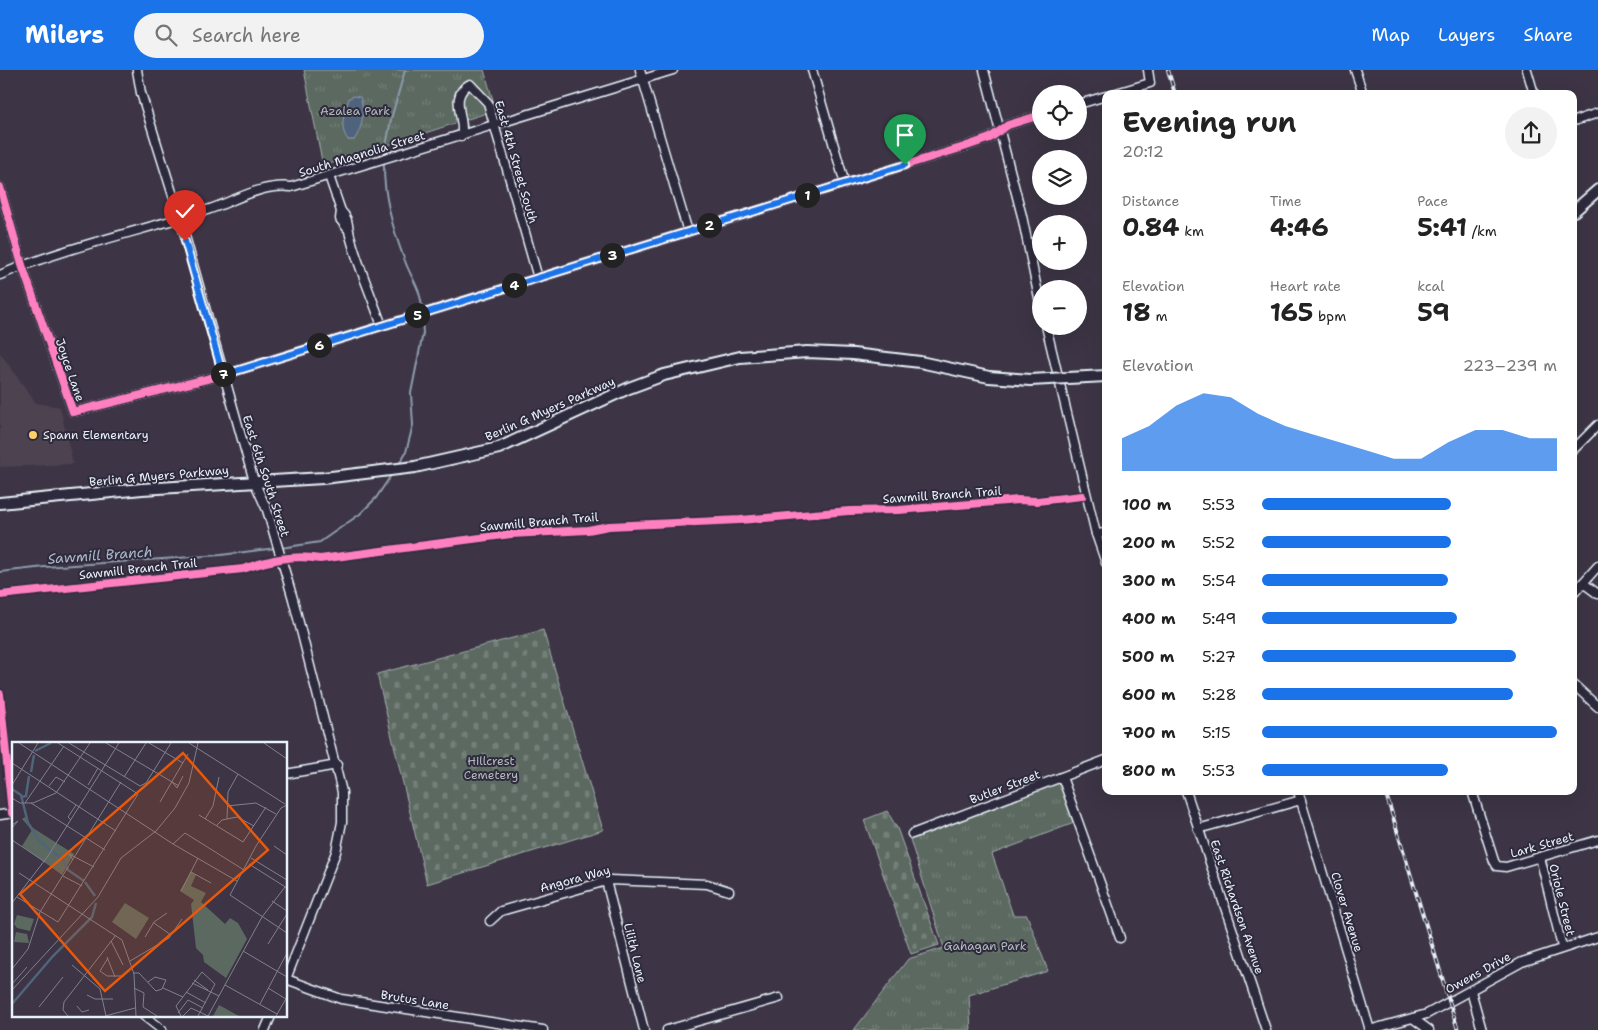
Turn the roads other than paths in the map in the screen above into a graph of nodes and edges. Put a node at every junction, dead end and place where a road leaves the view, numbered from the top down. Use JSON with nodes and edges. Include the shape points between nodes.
{"nodes":[{"id":1,"x":137,"y":70,"type":"edge"},
{"id":2,"x":640,"y":70,"type":"edge"},
{"id":3,"x":674,"y":70,"type":"edge"},
{"id":4,"x":812,"y":70,"type":"edge"},
{"id":5,"x":984,"y":70,"type":"edge"},
{"id":6,"x":1148,"y":70,"type":"edge"},
{"id":7,"x":1355,"y":70,"type":"edge"},
{"id":8,"x":1527,"y":70,"type":"edge"},
{"id":9,"x":643,"y":80,"type":"junction"},
{"id":10,"x":1126,"y":90,"type":"edge"},
{"id":11,"x":1362,"y":90,"type":"edge"},
{"id":12,"x":1533,"y":90,"type":"edge"},
{"id":13,"x":1102,"y":97,"type":"edge"},
{"id":14,"x":1087,"y":102,"type":"edge"},
{"id":15,"x":1598,"y":114,"type":"edge"},
{"id":16,"x":1032,"y":118,"type":"edge"},
{"id":17,"x":1577,"y":120,"type":"edge"},
{"id":18,"x":494,"y":126,"type":"junction"},
{"id":19,"x":1001,"y":130,"type":"junction"},
{"id":20,"x":461,"y":136,"type":"junction"},
{"id":21,"x":329,"y":176,"type":"junction"},
{"id":22,"x":845,"y":184,"type":"junction"},
{"id":23,"x":0,"y":187,"type":"edge"},
{"id":24,"x":1598,"y":190,"type":"edge"},
{"id":25,"x":1577,"y":208,"type":"edge"},
{"id":26,"x":180,"y":218,"type":"junction"},
{"id":27,"x":688,"y":232,"type":"junction"},
{"id":28,"x":22,"y":265,"type":"junction"},
{"id":29,"x":0,"y":274,"type":"edge"},
{"id":30,"x":538,"y":278,"type":"junction"},
{"id":31,"x":1036,"y":280,"type":"edge"},
{"id":32,"x":382,"y":326,"type":"junction"},
{"id":33,"x":1048,"y":335,"type":"edge"},
{"id":34,"x":223,"y":375,"type":"junction"},
{"id":35,"x":1102,"y":376,"type":"edge"},
{"id":36,"x":1598,"y":425,"type":"edge"},
{"id":37,"x":1577,"y":446,"type":"edge"},
{"id":38,"x":254,"y":481,"type":"junction"},
{"id":39,"x":0,"y":503,"type":"edge"},
{"id":40,"x":1102,"y":533,"type":"edge"},
{"id":41,"x":1096,"y":534,"type":"junction"},
{"id":42,"x":1102,"y":551,"type":"edge"},
{"id":43,"x":1598,"y":566,"type":"edge"},
{"id":44,"x":1583,"y":583,"type":"junction"},
{"id":45,"x":1577,"y":590,"type":"edge"},
{"id":46,"x":1598,"y":594,"type":"edge"},
{"id":47,"x":1577,"y":688,"type":"edge"},
{"id":48,"x":1598,"y":707,"type":"edge"},
{"id":49,"x":1102,"y":762,"type":"edge"},
{"id":50,"x":337,"y":765,"type":"junction"},
{"id":51,"x":288,"y":774,"type":"edge"},
{"id":52,"x":1062,"y":777,"type":"junction"},
{"id":53,"x":1187,"y":795,"type":"edge"},
{"id":54,"x":1299,"y":795,"type":"edge"},
{"id":55,"x":1473,"y":795,"type":"edge"},
{"id":56,"x":1301,"y":800,"type":"junction"},
{"id":57,"x":1198,"y":829,"type":"junction"},
{"id":58,"x":912,"y":834,"type":"dead end"},
{"id":59,"x":1598,"y":840,"type":"edge"},
{"id":60,"x":1540,"y":858,"type":"junction"},
{"id":61,"x":606,"y":881,"type":"junction"},
{"id":62,"x":729,"y":891,"type":"dead end"},
{"id":63,"x":490,"y":921,"type":"dead end"},
{"id":64,"x":1598,"y":937,"type":"edge"},
{"id":65,"x":1120,"y":938,"type":"dead end"},
{"id":66,"x":1562,"y":947,"type":"junction"},
{"id":67,"x":288,"y":975,"type":"edge"},
{"id":68,"x":288,"y":978,"type":"edge"},
{"id":69,"x":1471,"y":991,"type":"junction"},
{"id":70,"x":779,"y":998,"type":"dead end"},
{"id":71,"x":1427,"y":1014,"type":"junction"},
{"id":72,"x":147,"y":1018,"type":"edge"},
{"id":73,"x":270,"y":1018,"type":"edge"},
{"id":74,"x":1414,"y":1019,"type":"junction"},
{"id":75,"x":162,"y":1030,"type":"edge"},
{"id":76,"x":265,"y":1030,"type":"edge"},
{"id":77,"x":543,"y":1030,"type":"edge"},
{"id":78,"x":644,"y":1030,"type":"edge"},
{"id":79,"x":667,"y":1030,"type":"edge"},
{"id":80,"x":1266,"y":1030,"type":"edge"},
{"id":81,"x":1370,"y":1030,"type":"edge"},
{"id":82,"x":1431,"y":1030,"type":"edge"},
{"id":83,"x":1482,"y":1030,"type":"edge"}],
"edges":[{"from":1,"to":26,"type":"street","name":"East 6th South Street","via":[[141,93]]},
{"from":2,"to":9,"type":"street"},
{"from":3,"to":9,"type":"street","name":"South Magnolia Street"},
{"from":4,"to":22,"type":"street"},
{"from":5,"to":19,"type":"street"},
{"from":6,"to":10,"type":"street","via":[[1150,83]]},
{"from":7,"to":11,"type":"street"},
{"from":8,"to":12,"type":"street"},
{"from":9,"to":18,"type":"street","name":"South Magnolia Street"},
{"from":9,"to":27,"type":"street"},
{"from":13,"to":14,"type":"street"},
{"from":15,"to":17,"type":"street"},
{"from":16,"to":19,"type":"street"},
{"from":18,"to":20,"type":"street","name":"South Magnolia Street"},
{"from":18,"to":20,"type":"street","name":"East 4th Street South","via":[[488,103],[470,84],[460,96]]},
{"from":18,"to":30,"type":"street","name":"East 4th Street South"},
{"from":19,"to":22,"type":"street","via":[[990,138]]},
{"from":19,"to":31,"type":"street"},
{"from":20,"to":21,"type":"street","name":"South Magnolia Street"},
{"from":21,"to":26,"type":"street","name":"South Magnolia Street","via":[[291,187],[260,191]]},
{"from":21,"to":32,"type":"street","via":[[341,212],[347,216],[347,228]]},
{"from":22,"to":27,"type":"street"},
{"from":23,"to":28,"type":"street","name":"Joyce Lane"},
{"from":24,"to":25,"type":"main road"},
{"from":26,"to":28,"type":"street","name":"South Magnolia Street"},
{"from":26,"to":34,"type":"street","name":"East 6th South Street"},
{"from":27,"to":30,"type":"street"},
{"from":28,"to":29,"type":"street","name":"South Magnolia Street"},
{"from":28,"to":34,"type":"street","name":"Joyce Lane","via":[[73,412]]},
{"from":30,"to":32,"type":"street"},
{"from":32,"to":34,"type":"street"},
{"from":33,"to":41,"type":"street"},
{"from":34,"to":38,"type":"street","name":"East 6th South Street"},
{"from":35,"to":38,"type":"main road","name":"Berlin G Myers Parkway","bridge":true,"via":[[1030,380],[989,377],[920,362],[853,354],[807,352],[740,357],[664,375],[499,448],[416,467],[323,478]]},
{"from":36,"to":37,"type":"street"},
{"from":38,"to":39,"type":"main road","name":"Berlin G Myers Parkway"},
{"from":38,"to":50,"type":"street","name":"East 6th South Street","via":[[274,534]]},
{"from":40,"to":41,"type":"street"},
{"from":41,"to":42,"type":"street"},
{"from":43,"to":44,"type":"street"},
{"from":44,"to":45,"type":"street"},
{"from":44,"to":46,"type":"street"},
{"from":47,"to":48,"type":"street"},
{"from":49,"to":52,"type":"street","name":"Butler Street"},
{"from":50,"to":51,"type":"street"},
{"from":50,"to":67,"type":"street","name":"East 6th South Street","via":[[342,792],[342,822],[336,852]]},
{"from":52,"to":58,"type":"street","name":"Butler Street"},
{"from":52,"to":65,"type":"street"},
{"from":53,"to":57,"type":"street","name":"East Richardson Avenue"},
{"from":54,"to":56,"type":"street","name":"Clover Avenue"},
{"from":55,"to":60,"type":"street","name":"Lark Street","via":[[1497,866],[1506,867]]},
{"from":56,"to":57,"type":"street"},
{"from":56,"to":81,"type":"street","name":"Clover Avenue"},
{"from":57,"to":80,"type":"street","name":"East Richardson Avenue"},
{"from":59,"to":60,"type":"street","name":"Lark Street"},
{"from":60,"to":66,"type":"street","name":"Oriole Street"},
{"from":61,"to":62,"type":"street","name":"Angora Way","via":[[638,879],[707,884]]},
{"from":61,"to":63,"type":"street","name":"Angora Way","via":[[501,911]]},
{"from":61,"to":78,"type":"street","name":"Lilith Lane"},
{"from":64,"to":66,"type":"street","name":"Owens Drive"},
{"from":66,"to":69,"type":"street","name":"Owens Drive","via":[[1522,962]]},
{"from":68,"to":77,"type":"street","name":"Brutus Lane","via":[[341,999]]},
{"from":69,"to":71,"type":"street","name":"Owens Drive"},
{"from":69,"to":83,"type":"street"},
{"from":70,"to":79,"type":"street"},
{"from":71,"to":74,"type":"street","name":"Owens Drive"},
{"from":71,"to":82,"type":"street"},
{"from":72,"to":75,"type":"street"},
{"from":73,"to":76,"type":"street"},
{"from":74,"to":81,"type":"street","name":"Owens Drive"},
{"from":74,"to":82,"type":"street"}]}
